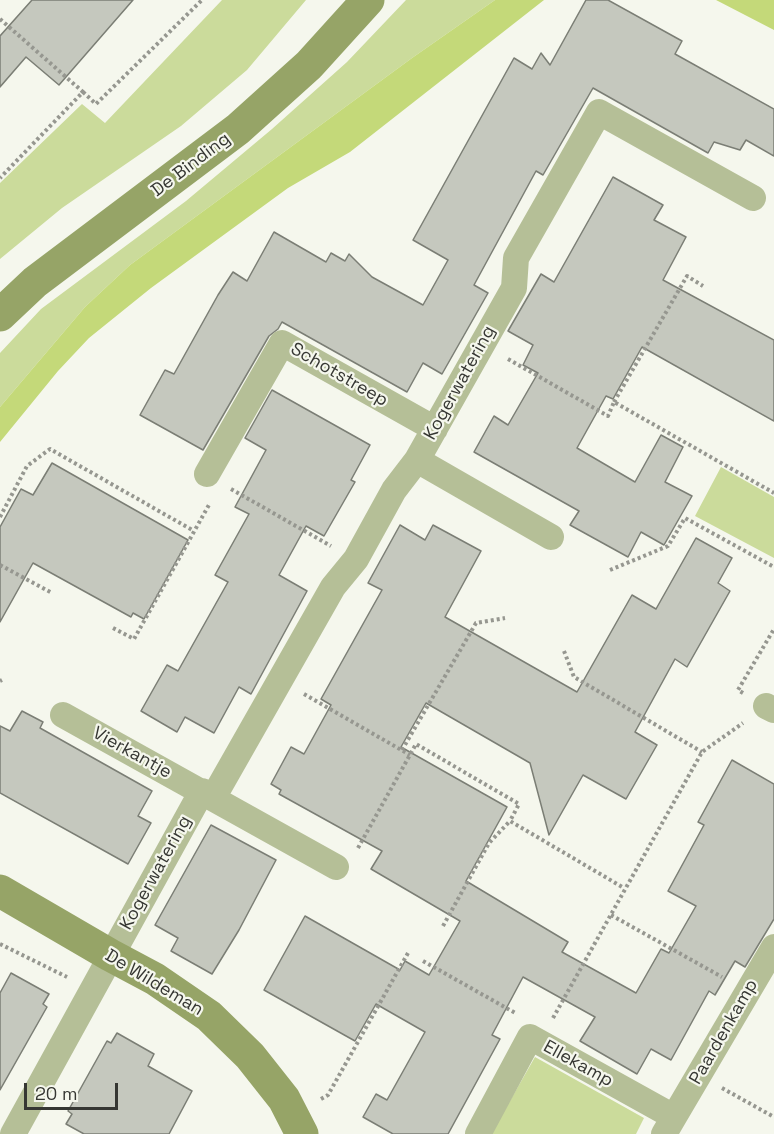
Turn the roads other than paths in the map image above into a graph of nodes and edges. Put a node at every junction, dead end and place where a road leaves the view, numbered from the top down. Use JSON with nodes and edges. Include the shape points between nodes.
{"nodes":[{"id":1,"x":368,"y":0,"type":"edge"},
{"id":2,"x":753,"y":198,"type":"dead end"},
{"id":3,"x":0,"y":315,"type":"edge"},
{"id":4,"x":435,"y":429,"type":"junction"},
{"id":5,"x":417,"y":460,"type":"junction"},
{"id":6,"x":211,"y":484,"type":"road end"},
{"id":7,"x":551,"y":537,"type":"dead end"},
{"id":8,"x":63,"y":715,"type":"dead end"},
{"id":9,"x":207,"y":794,"type":"junction"},
{"id":10,"x":346,"y":859,"type":"road end"},
{"id":11,"x":0,"y":891,"type":"edge"},
{"id":12,"x":774,"y":947,"type":"edge"},
{"id":13,"x":110,"y":955,"type":"junction"},
{"id":14,"x":298,"y":1126,"type":"edge"},
{"id":15,"x":669,"y":1126,"type":"edge"},
{"id":16,"x":13,"y":1134,"type":"edge"},
{"id":17,"x":477,"y":1134,"type":"edge"}],
"edges":[{"from":1,"to":3,"type":"street","name":"De Binding","via":[[309,65],[238,129],[35,282]]},
{"from":2,"to":4,"type":"street","name":"Kogerwatering","via":[[599,112],[516,258],[514,288]]},
{"from":4,"to":5,"type":"street","name":"Kogerwatering"},
{"from":4,"to":6,"type":"street","name":"Schotstreep","via":[[282,343]]},
{"from":5,"to":7,"type":"street"},
{"from":5,"to":9,"type":"street","name":"Kogerwatering","via":[[394,490],[356,559],[333,587]]},
{"from":8,"to":9,"type":"street","name":"Vierkantje"},
{"from":9,"to":10,"type":"street","name":"Vierkantje"},
{"from":9,"to":13,"type":"street","name":"Kogerwatering"},
{"from":11,"to":13,"type":"street","name":"De Wildeman"},
{"from":12,"to":15,"type":"street","name":"Paardenkamp"},
{"from":13,"to":14,"type":"street","name":"De Wildeman","via":[[155,979],[209,1016],[250,1056],[284,1099]]},
{"from":13,"to":16,"type":"street","name":"Kogerwatering"},
{"from":15,"to":17,"type":"street","name":"Ellekamp","via":[[542,1036],[530,1037]]}]}
